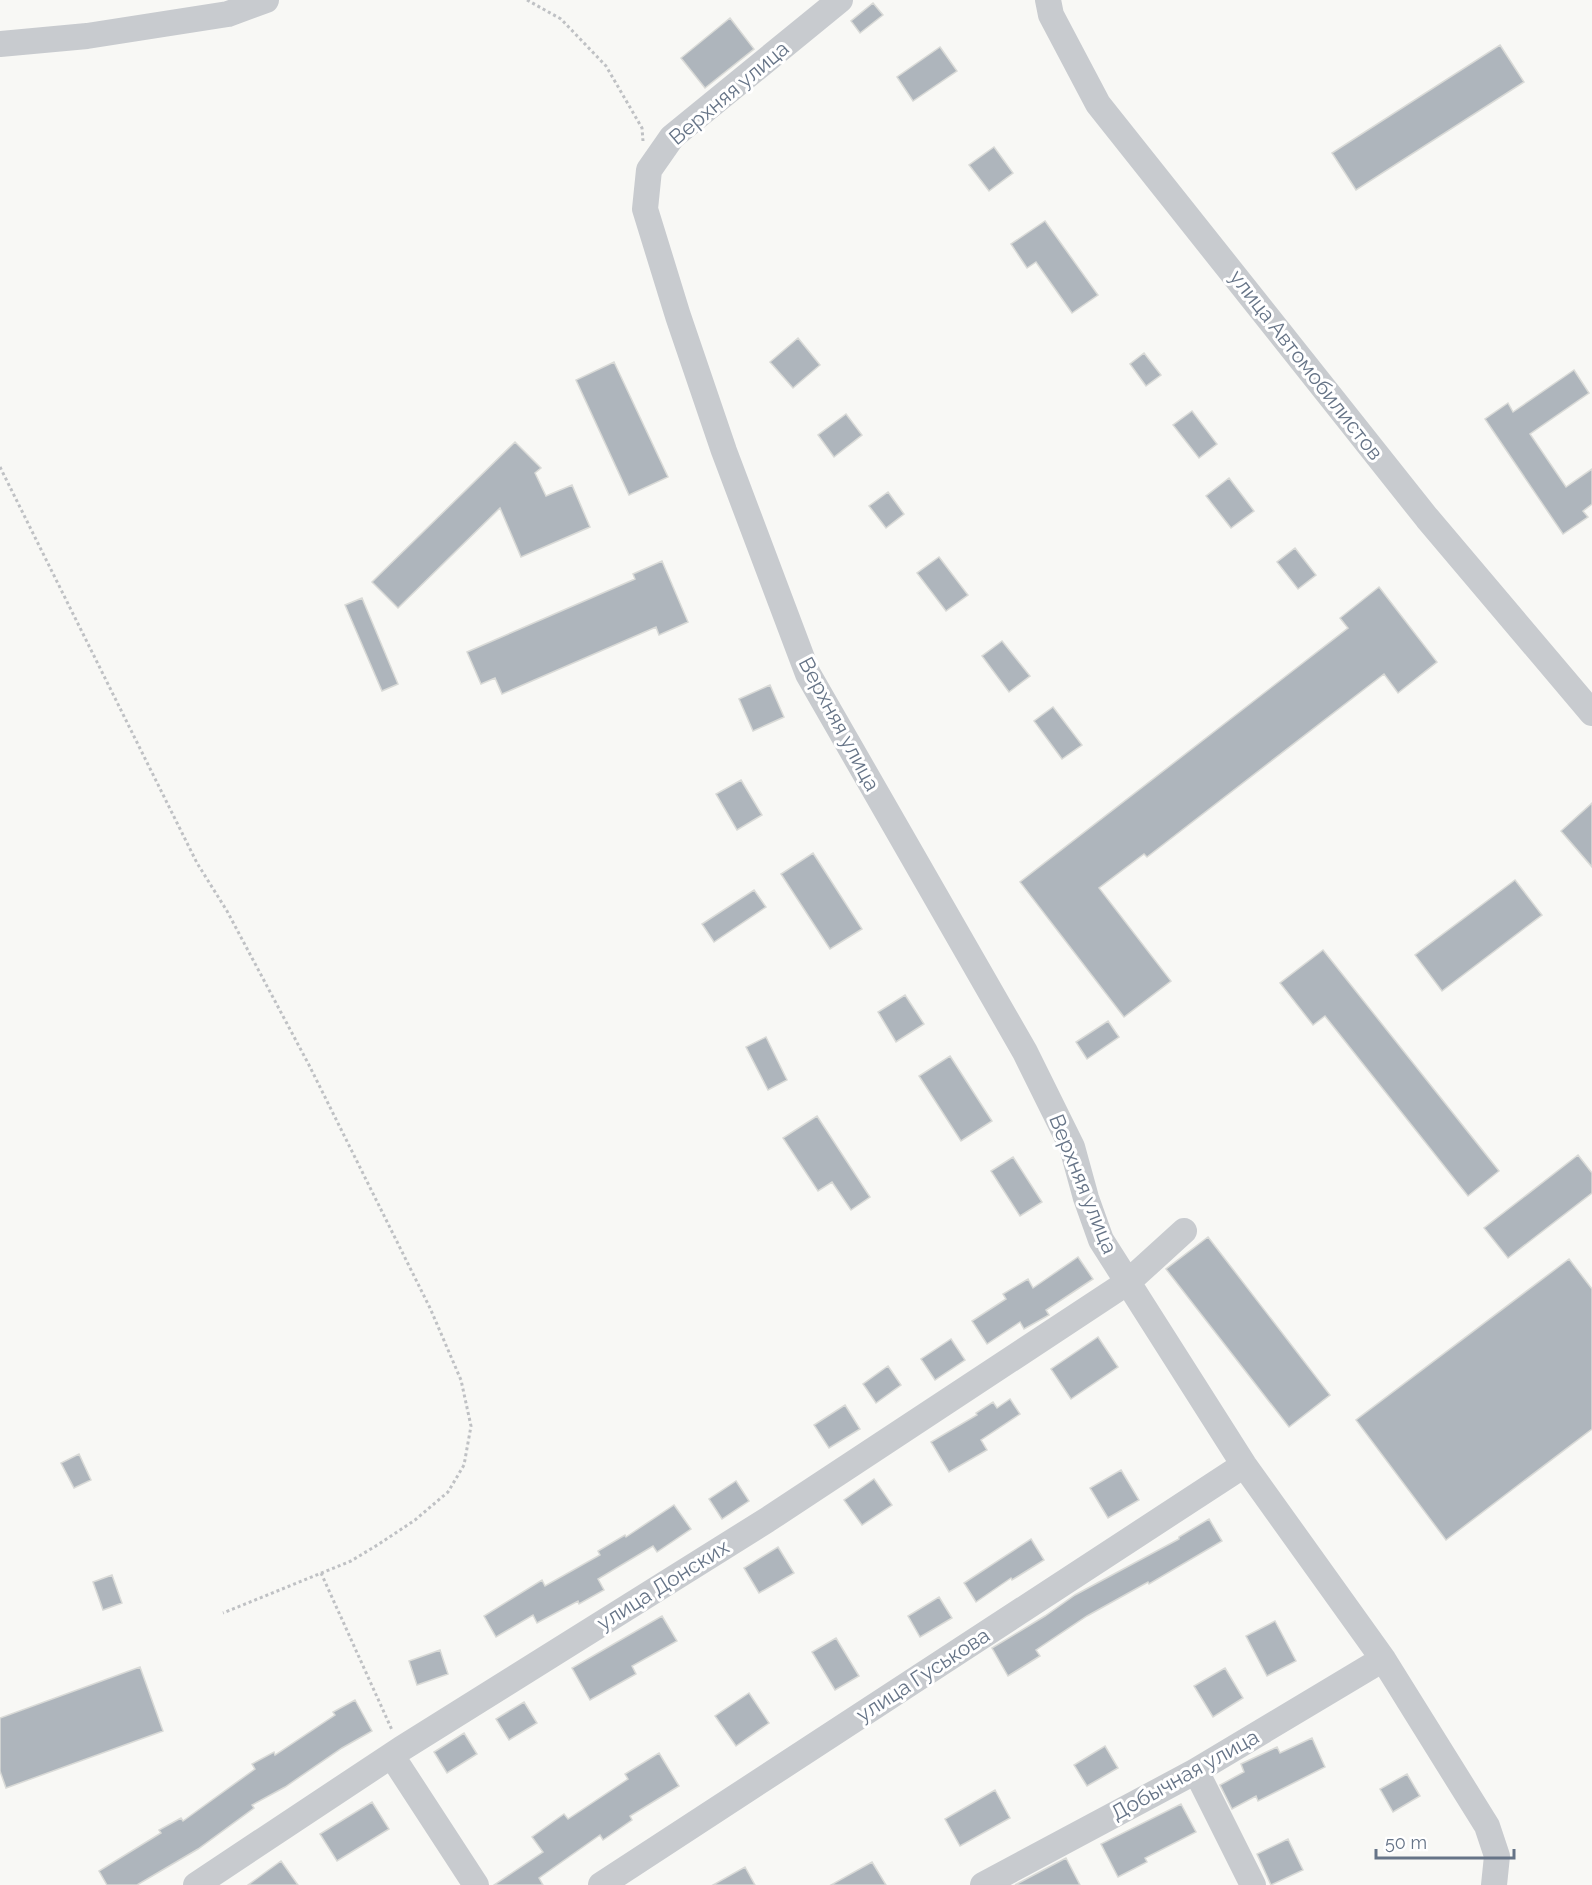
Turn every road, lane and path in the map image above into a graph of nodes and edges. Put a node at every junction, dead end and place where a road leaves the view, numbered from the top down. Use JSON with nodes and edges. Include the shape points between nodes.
{"nodes":[{"id":1,"x":267,"y":0,"type":"edge"},
{"id":2,"x":527,"y":0,"type":"edge"},
{"id":3,"x":840,"y":0,"type":"edge"},
{"id":4,"x":1048,"y":0,"type":"edge"},
{"id":5,"x":0,"y":45,"type":"edge"},
{"id":6,"x":643,"y":148,"type":"dead end"},
{"id":7,"x":0,"y":467,"type":"edge"},
{"id":8,"x":1592,"y":713,"type":"edge"},
{"id":9,"x":1184,"y":1231,"type":"dead end"},
{"id":10,"x":1128,"y":1282,"type":"junction"},
{"id":11,"x":1245,"y":1465,"type":"junction"},
{"id":12,"x":321,"y":1573,"type":"junction"},
{"id":13,"x":223,"y":1613,"type":"dead end"},
{"id":14,"x":1383,"y":1659,"type":"junction"},
{"id":15,"x":396,"y":1753,"type":"junction"},
{"id":16,"x":1196,"y":1771,"type":"junction"},
{"id":17,"x":998,"y":1882,"type":"edge"},
{"id":18,"x":196,"y":1885,"type":"edge"},
{"id":19,"x":476,"y":1885,"type":"edge"},
{"id":20,"x":602,"y":1885,"type":"edge"},
{"id":21,"x":1253,"y":1885,"type":"edge"},
{"id":22,"x":1494,"y":1885,"type":"edge"}],
"edges":[{"from":1,"to":5,"type":"street","via":[[228,14]]},
{"from":2,"to":6,"type":"path","via":[[561,19],[606,66],[642,128]]},
{"from":3,"to":10,"type":"street","name":"Верхняя улица","via":[[672,137],[649,170],[645,209],[724,451],[808,674],[1024,1052],[1072,1147],[1101,1240]]},
{"from":4,"to":8,"type":"street","name":"улица Автомобилистов","via":[[1051,15],[1098,104],[1427,518]]},
{"from":7,"to":12,"type":"path","via":[[197,863],[309,1065],[430,1308],[461,1380],[471,1426],[464,1465],[448,1492],[380,1544]]},
{"from":9,"to":10,"type":"street","name":"улица Донских"},
{"from":10,"to":11,"type":"street","name":"Верхняя улица"},
{"from":10,"to":15,"type":"street","name":"улица Донских","via":[[767,1520]]},
{"from":11,"to":14,"type":"street","name":"Верхняя улица"},
{"from":11,"to":20,"type":"street","name":"улица Гуськова"},
{"from":12,"to":13,"type":"path"},
{"from":12,"to":15,"type":"path"},
{"from":14,"to":16,"type":"street","name":"Добычная улица"},
{"from":14,"to":22,"type":"street","name":"Верхняя улица","via":[[1487,1826],[1497,1856]]},
{"from":15,"to":18,"type":"street","name":"улица Донских"},
{"from":15,"to":19,"type":"street"},
{"from":16,"to":17,"type":"street","name":"Добычная улица"},
{"from":16,"to":21,"type":"street"}]}
